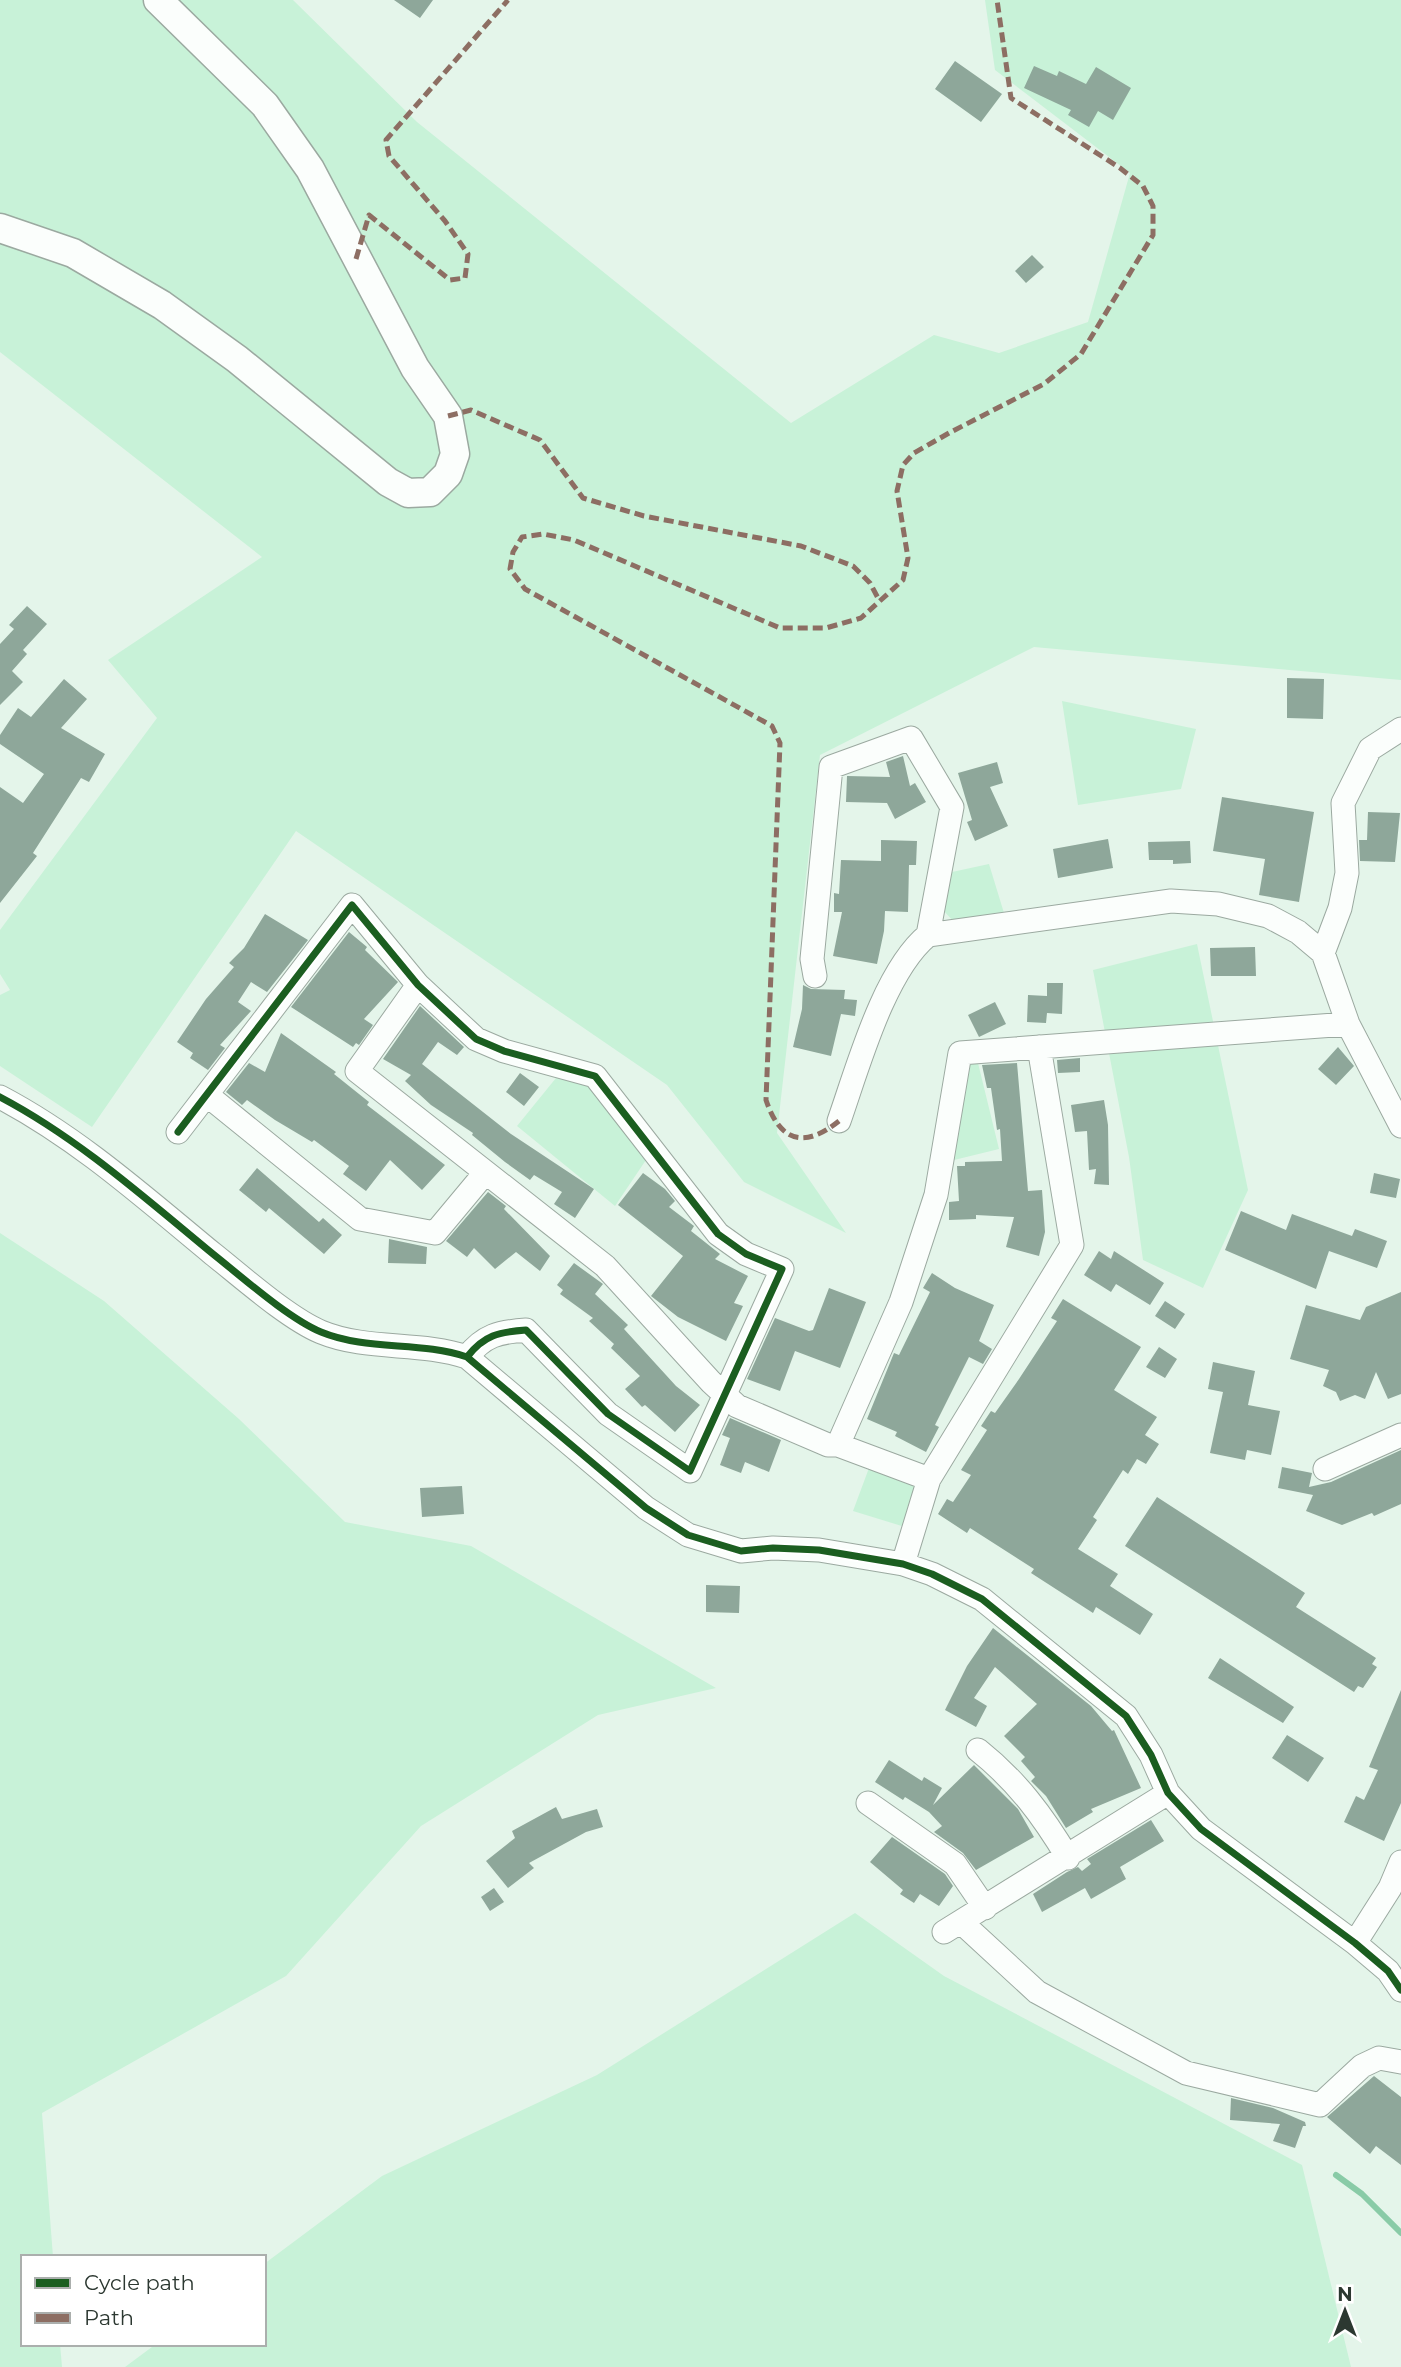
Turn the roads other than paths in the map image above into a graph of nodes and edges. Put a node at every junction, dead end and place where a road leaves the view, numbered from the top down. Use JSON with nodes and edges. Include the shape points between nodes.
{"nodes":[{"id":1,"x":159,"y":0,"type":"edge"},
{"id":2,"x":0,"y":228,"type":"edge"},
{"id":3,"x":1401,"y":729,"type":"edge"},
{"id":4,"x":928,"y":935,"type":"junction"},
{"id":5,"x":1323,"y":953,"type":"junction"},
{"id":6,"x":816,"y":976,"type":"dead end"},
{"id":7,"x":418,"y":985,"type":"junction"},
{"id":8,"x":1348,"y":1024,"type":"junction"},
{"id":9,"x":1039,"y":1047,"type":"junction"},
{"id":10,"x":206,"y":1095,"type":"junction"},
{"id":11,"x":0,"y":1097,"type":"edge"},
{"id":12,"x":839,"y":1121,"type":"dead end"},
{"id":13,"x":1401,"y":1126,"type":"edge"},
{"id":14,"x":178,"y":1132,"type":"dead end"},
{"id":15,"x":485,"y":1172,"type":"junction"},
{"id":16,"x":467,"y":1357,"type":"junction"},
{"id":17,"x":725,"y":1395,"type":"junction"},
{"id":18,"x":1401,"y":1435,"type":"edge"},
{"id":19,"x":838,"y":1446,"type":"junction"},
{"id":20,"x":1325,"y":1469,"type":"dead end"},
{"id":21,"x":929,"y":1479,"type":"junction"},
{"id":22,"x":903,"y":1564,"type":"junction"},
{"id":23,"x":978,"y":1750,"type":"dead end"},
{"id":24,"x":1168,"y":1793,"type":"junction"},
{"id":25,"x":868,"y":1803,"type":"dead end"},
{"id":26,"x":1068,"y":1858,"type":"junction"},
{"id":27,"x":1401,"y":1862,"type":"edge"},
{"id":28,"x":985,"y":1908,"type":"junction"},
{"id":29,"x":1355,"y":1943,"type":"junction"},
{"id":30,"x":1401,"y":1990,"type":"edge"},
{"id":31,"x":1401,"y":2063,"type":"edge"}],
"edges":[{"from":1,"to":2,"type":"street","via":[[265,105],[310,169],[415,368],[448,416],[455,454],[448,474],[430,492],[408,493],[162,305],[73,253]]},
{"from":3,"to":5,"type":"street","via":[[1370,748],[1343,803],[1347,873]]},
{"from":4,"to":5,"type":"street","via":[[1171,901],[1218,904],[1268,916]]},
{"from":4,"to":6,"type":"street","via":[[952,807],[911,738],[831,767],[812,959]]},
{"from":4,"to":12,"type":"street","via":[[901,964],[865,1045]]},
{"from":5,"to":8,"type":"street"},
{"from":7,"to":10,"type":"street","via":[[352,905]]},
{"from":7,"to":15,"type":"street","via":[[357,1071]]},
{"from":7,"to":17,"type":"street","via":[[476,1039],[595,1076],[718,1234],[746,1254],[782,1269]]},
{"from":8,"to":9,"type":"street"},
{"from":8,"to":13,"type":"street"},
{"from":9,"to":19,"type":"street","via":[[960,1053],[936,1195],[901,1302]]},
{"from":9,"to":21,"type":"street","via":[[1072,1245]]},
{"from":10,"to":14,"type":"street"},
{"from":10,"to":15,"type":"street","via":[[360,1219],[435,1233]]},
{"from":11,"to":16,"type":"street","via":[[45,1121],[259,1291],[321,1332],[377,1344],[444,1349]]},
{"from":15,"to":17,"type":"street","via":[[605,1266]]},
{"from":16,"to":17,"type":"street","via":[[496,1332],[526,1330],[608,1414],[690,1471]]},
{"from":16,"to":22,"type":"street","via":[[646,1508],[688,1535],[741,1550],[819,1550]]},
{"from":17,"to":19,"type":"street","via":[[737,1406]]},
{"from":18,"to":20,"type":"street"},
{"from":19,"to":21,"type":"street"},
{"from":21,"to":22,"type":"street"},
{"from":22,"to":24,"type":"street","via":[[982,1600],[1126,1716]]},
{"from":23,"to":26,"type":"street","via":[[1005,1772],[1042,1815]]},
{"from":24,"to":26,"type":"street"},
{"from":24,"to":29,"type":"street","via":[[1201,1829]]},
{"from":25,"to":28,"type":"street","via":[[955,1864]]},
{"from":26,"to":28,"type":"street"},
{"from":27,"to":29,"type":"street"},
{"from":28,"to":31,"type":"street","via":[[953,1927],[1037,1992],[1186,2073],[1320,2105],[1362,2066],[1379,2058]]},
{"from":29,"to":30,"type":"street","via":[[1388,1971]]}]}
